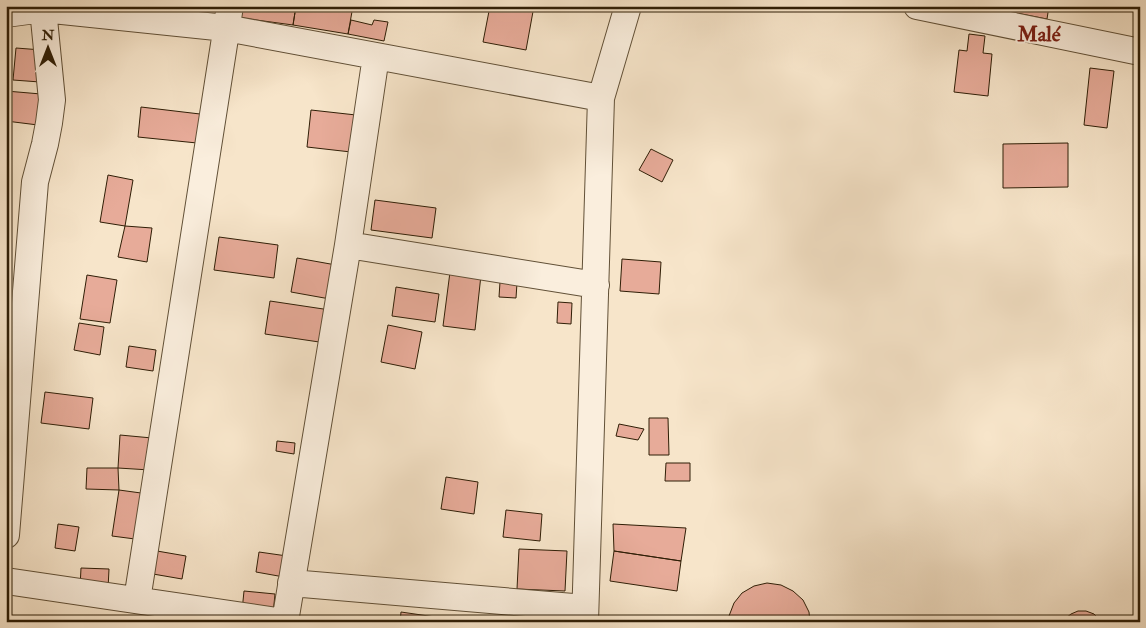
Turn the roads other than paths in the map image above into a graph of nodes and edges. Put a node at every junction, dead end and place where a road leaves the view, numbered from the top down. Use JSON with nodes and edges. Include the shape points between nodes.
{"nodes":[{"id":1,"x":628,"y":6,"type":"edge"},
{"id":2,"x":917,"y":6,"type":"edge"},
{"id":3,"x":43,"y":9,"type":"junction"},
{"id":4,"x":6,"y":14,"type":"edge"},
{"id":5,"x":228,"y":17,"type":"edge"},
{"id":6,"x":1140,"y":52,"type":"edge"},
{"id":7,"x":376,"y":56,"type":"junction"},
{"id":8,"x":601,"y":98,"type":"junction"},
{"id":9,"x":348,"y":245,"type":"junction"},
{"id":10,"x":596,"y":285,"type":"junction"},
{"id":11,"x":6,"y":535,"type":"edge"},
{"id":12,"x":6,"y":582,"type":"edge"},
{"id":13,"x":291,"y":583,"type":"junction"},
{"id":14,"x":137,"y":600,"type":"junction"},
{"id":15,"x":585,"y":615,"type":"edge"},
{"id":16,"x":285,"y":622,"type":"edge"}],
"edges":[{"from":1,"to":8,"type":"street"},
{"from":2,"to":6,"type":"street"},
{"from":3,"to":4,"type":"street"},
{"from":3,"to":5,"type":"street"},
{"from":3,"to":11,"type":"street","via":[[52,100],[35,182]]},
{"from":5,"to":7,"type":"street"},
{"from":5,"to":14,"type":"street"},
{"from":7,"to":8,"type":"street"},
{"from":7,"to":9,"type":"street"},
{"from":8,"to":10,"type":"street"},
{"from":9,"to":10,"type":"street"},
{"from":9,"to":13,"type":"street"},
{"from":10,"to":15,"type":"street"},
{"from":12,"to":14,"type":"street"},
{"from":13,"to":15,"type":"street"},
{"from":13,"to":16,"type":"street"},
{"from":14,"to":16,"type":"street"}]}
